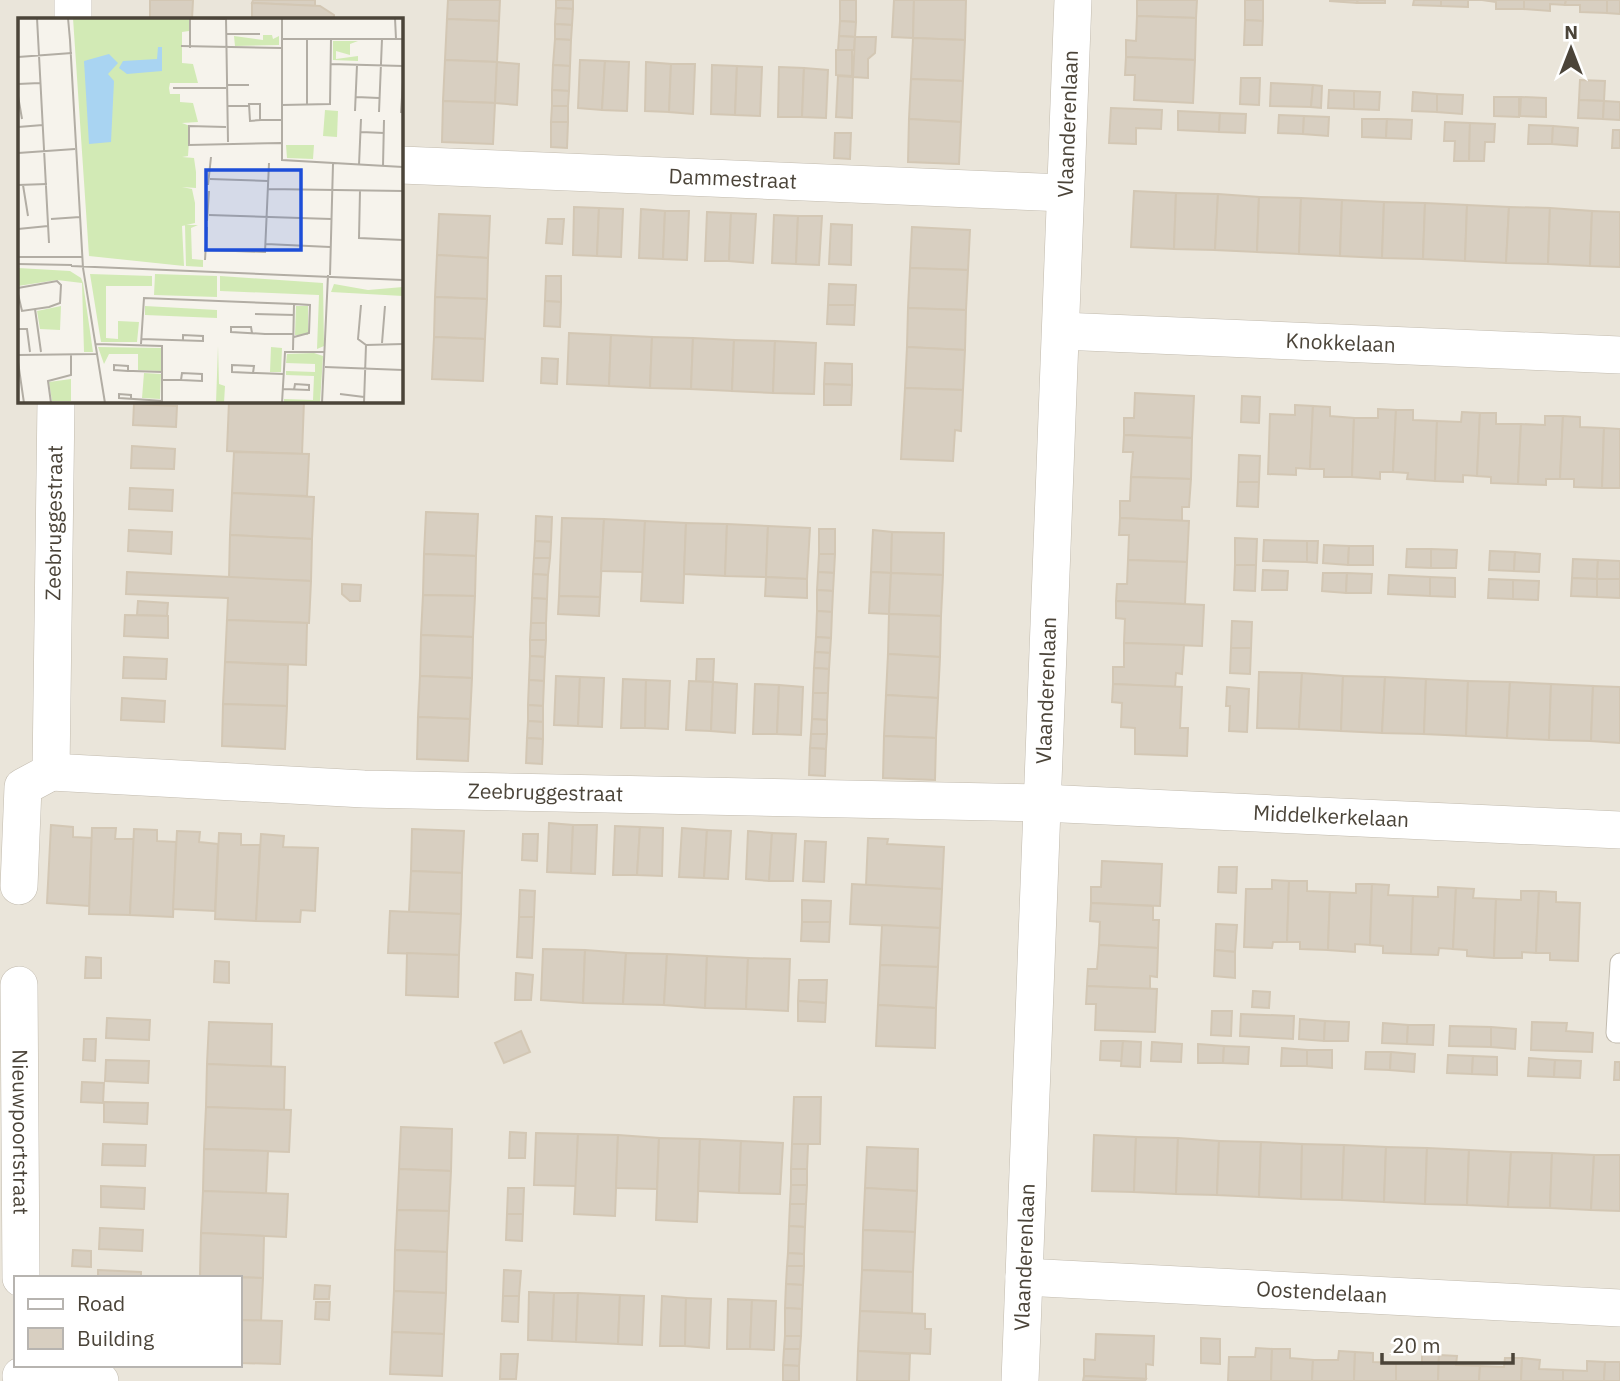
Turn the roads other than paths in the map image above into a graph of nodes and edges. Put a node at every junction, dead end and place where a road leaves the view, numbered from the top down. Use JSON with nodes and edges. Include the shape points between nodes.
{"nodes":[{"id":1,"x":73,"y":0,"type":"edge"},
{"id":2,"x":1073,"y":0,"type":"edge"},
{"id":3,"x":73,"y":18,"type":"edge"},
{"id":4,"x":402,"y":165,"type":"edge"},
{"id":5,"x":1064,"y":193,"type":"junction"},
{"id":6,"x":1061,"y":331,"type":"junction"},
{"id":7,"x":1620,"y":355,"type":"edge"},
{"id":8,"x":56,"y":402,"type":"edge"},
{"id":9,"x":51,"y":772,"type":"junction"},
{"id":10,"x":1042,"y":803,"type":"junction"},
{"id":11,"x":1620,"y":830,"type":"edge"},
{"id":12,"x":19,"y":886,"type":"dead end"},
{"id":13,"x":1620,"y":963,"type":"edge"},
{"id":14,"x":19,"y":985,"type":"dead end"},
{"id":15,"x":1620,"y":1033,"type":"edge"},
{"id":16,"x":21,"y":1276,"type":"edge"},
{"id":17,"x":1024,"y":1277,"type":"junction"},
{"id":18,"x":1620,"y":1308,"type":"edge"},
{"id":19,"x":19,"y":1374,"type":"edge"},
{"id":20,"x":100,"y":1381,"type":"edge"},
{"id":21,"x":1020,"y":1381,"type":"edge"}],
"edges":[{"from":1,"to":3,"type":"street"},
{"from":2,"to":5,"type":"street","name":"Vlaanderenlaan"},
{"from":4,"to":5,"type":"street","name":"Dammestraat"},
{"from":5,"to":6,"type":"street","name":"Vlaanderenlaan"},
{"from":6,"to":7,"type":"street","name":"Knokkelaan"},
{"from":6,"to":10,"type":"street","name":"Vlaanderenlaan"},
{"from":8,"to":9,"type":"street","name":"Zeebruggestraat"},
{"from":9,"to":10,"type":"street","name":"Zeebruggestraat","via":[[364,789]]},
{"from":9,"to":12,"type":"street","via":[[23,786]]},
{"from":10,"to":11,"type":"street","name":"Middelkerkelaan"},
{"from":10,"to":17,"type":"street","name":"Vlaanderenlaan"},
{"from":13,"to":15,"type":"lane","via":[[1616,1033]]},
{"from":14,"to":16,"type":"street","name":"Nieuwpoortstraat"},
{"from":17,"to":18,"type":"street","name":"Oostendelaan"},
{"from":17,"to":21,"type":"street","name":"Vlaanderenlaan"},
{"from":19,"to":20,"type":"street"}]}
